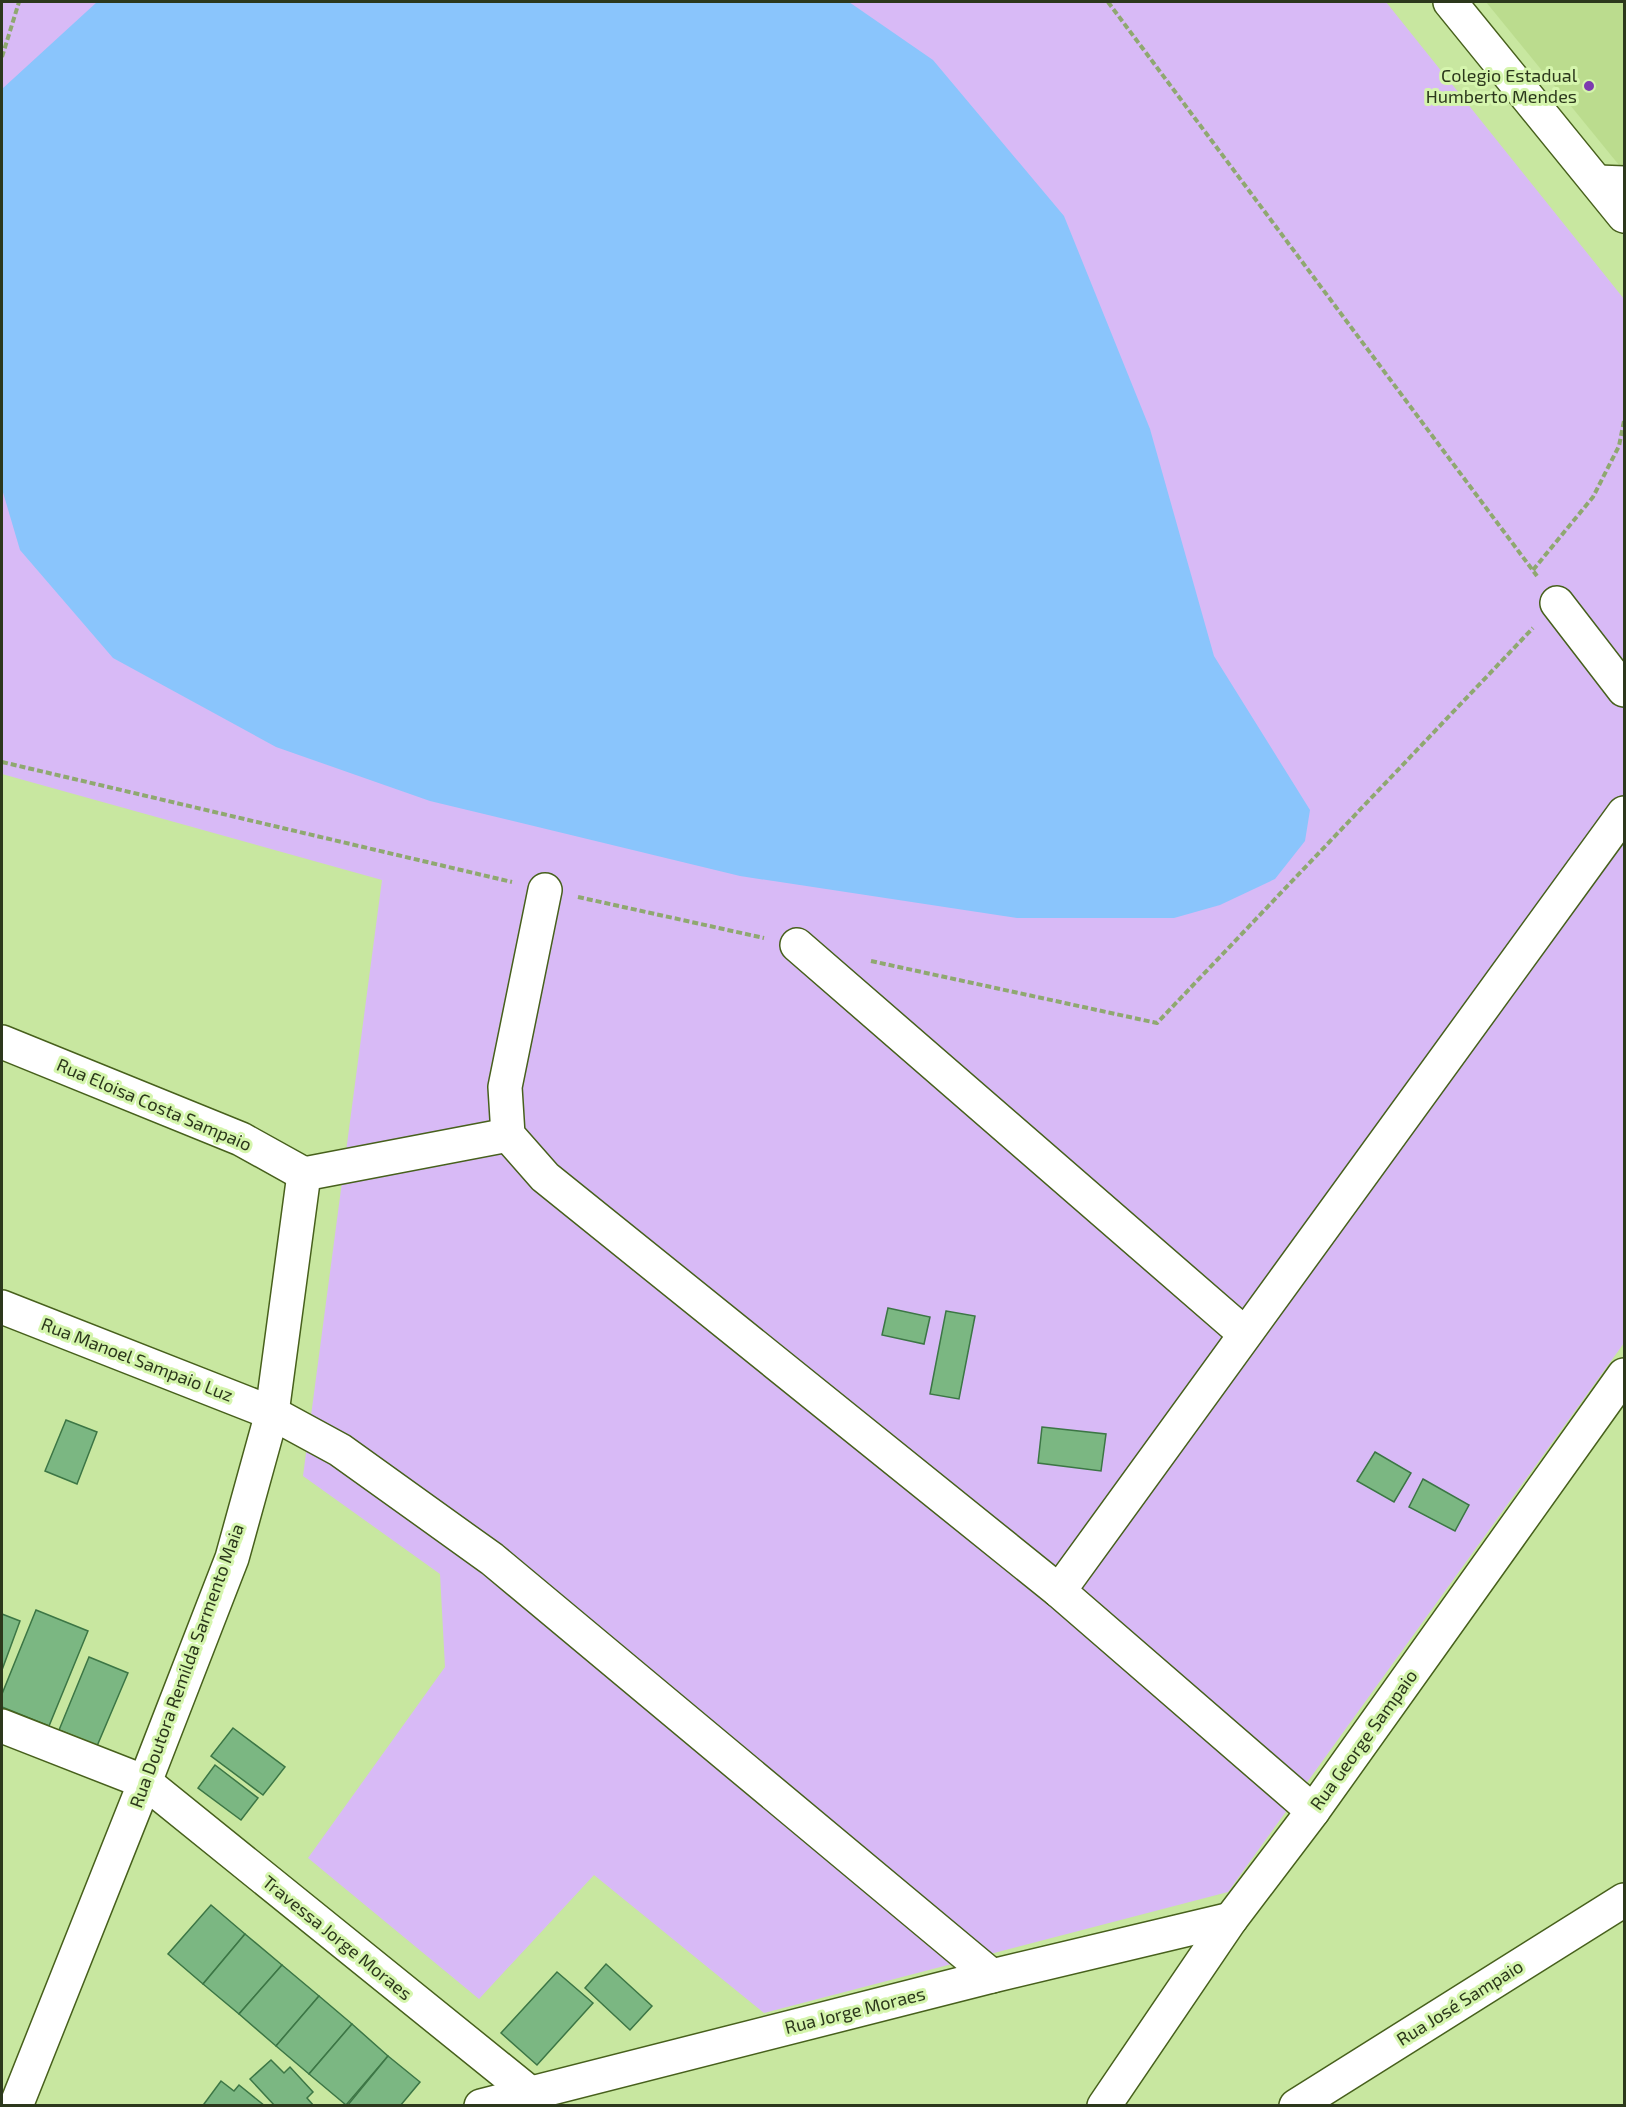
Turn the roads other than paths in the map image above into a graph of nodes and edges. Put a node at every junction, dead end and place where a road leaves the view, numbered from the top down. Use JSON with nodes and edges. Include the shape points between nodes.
{"nodes":[{"id":1,"x":1450,"y":2,"type":"edge"},
{"id":2,"x":1611,"y":182,"type":"edge"},
{"id":3,"x":1624,"y":216,"type":"edge"},
{"id":4,"x":1557,"y":603,"type":"road end"},
{"id":5,"x":1624,"y":690,"type":"edge"},
{"id":6,"x":1624,"y":813,"type":"edge"},
{"id":7,"x":545,"y":890,"type":"road end"},
{"id":8,"x":797,"y":945,"type":"road end"},
{"id":9,"x":2,"y":1041,"type":"edge"},
{"id":10,"x":508,"y":1135,"type":"junction"},
{"id":11,"x":304,"y":1174,"type":"junction"},
{"id":12,"x":2,"y":1307,"type":"edge"},
{"id":13,"x":1245,"y":1334,"type":"junction"},
{"id":14,"x":1624,"y":1375,"type":"edge"},
{"id":15,"x":272,"y":1413,"type":"junction"},
{"id":16,"x":1059,"y":1591,"type":"junction"},
{"id":17,"x":2,"y":1726,"type":"edge"},
{"id":18,"x":145,"y":1782,"type":"junction"},
{"id":19,"x":1313,"y":1810,"type":"junction"},
{"id":20,"x":1624,"y":1900,"type":"edge"},
{"id":21,"x":1231,"y":1919,"type":"junction"},
{"id":22,"x":992,"y":1976,"type":"junction"},
{"id":23,"x":530,"y":2093,"type":"junction"},
{"id":24,"x":16,"y":2106,"type":"edge"},
{"id":25,"x":481,"y":2106,"type":"edge"},
{"id":26,"x":1104,"y":2106,"type":"edge"},
{"id":27,"x":1296,"y":2106,"type":"edge"}],
"edges":[{"from":1,"to":2,"type":"street"},
{"from":2,"to":3,"type":"street"},
{"from":4,"to":5,"type":"street"},
{"from":6,"to":13,"type":"street"},
{"from":7,"to":10,"type":"street","via":[[505,1087]]},
{"from":8,"to":13,"type":"street"},
{"from":9,"to":11,"type":"street","name":"Rua Eloisa Costa Sampaio","via":[[241,1139]]},
{"from":10,"to":11,"type":"street"},
{"from":10,"to":16,"type":"street","via":[[545,1177]]},
{"from":11,"to":15,"type":"street","name":"Rua Doutora Remilda Sarmento Maia"},
{"from":12,"to":15,"type":"street","name":"Rua Manoel Sampaio Luz"},
{"from":13,"to":16,"type":"street"},
{"from":14,"to":19,"type":"street","name":"Rua George Sampaio"},
{"from":15,"to":18,"type":"street","name":"Rua Doutora Remilda Sarmento Maia","via":[[232,1558]]},
{"from":15,"to":22,"type":"street","name":"Rua Manoel Sampaio Luz","via":[[340,1450],[492,1559]]},
{"from":16,"to":19,"type":"street"},
{"from":17,"to":18,"type":"street","name":"Travessa Jorge Moraes"},
{"from":18,"to":23,"type":"street","name":"Travessa Jorge Moraes"},
{"from":18,"to":24,"type":"street","name":"Rua Doutora Remilda Sarmento Maia"},
{"from":19,"to":21,"type":"street","name":"Rua George Sampaio"},
{"from":20,"to":27,"type":"street","name":"Rua José Sampaio"},
{"from":21,"to":22,"type":"street","name":"Rua Jorge Moraes"},
{"from":21,"to":26,"type":"street","name":"Rua George Sampaio"},
{"from":22,"to":23,"type":"street","name":"Rua Jorge Moraes"},
{"from":23,"to":25,"type":"street","name":"Rua Jorge Moraes"}]}
